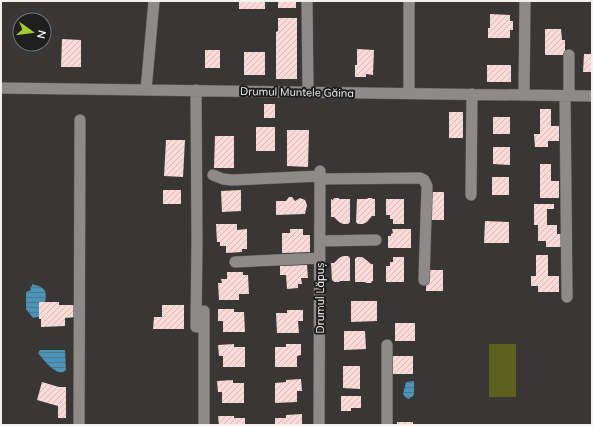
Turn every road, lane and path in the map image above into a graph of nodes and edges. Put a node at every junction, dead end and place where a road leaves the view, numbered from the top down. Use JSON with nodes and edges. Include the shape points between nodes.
{"nodes":[{"id":1,"x":154,"y":1,"type":"edge"},
{"id":2,"x":307,"y":1,"type":"edge"},
{"id":3,"x":409,"y":1,"type":"edge"},
{"id":4,"x":525,"y":1,"type":"edge"},
{"id":5,"x":569,"y":55,"type":"dead end"},
{"id":6,"x":1,"y":88,"type":"edge"},
{"id":7,"x":146,"y":90,"type":"junction"},
{"id":8,"x":196,"y":90,"type":"junction"},
{"id":9,"x":308,"y":92,"type":"junction"},
{"id":10,"x":409,"y":93,"type":"junction"},
{"id":11,"x":472,"y":94,"type":"junction"},
{"id":12,"x":524,"y":95,"type":"junction"},
{"id":13,"x":567,"y":95,"type":"junction"},
{"id":14,"x":592,"y":96,"type":"edge"},
{"id":15,"x":80,"y":120,"type":"dead end"},
{"id":16,"x":213,"y":175,"type":"dead end"},
{"id":17,"x":320,"y":175,"type":"junction"},
{"id":18,"x":471,"y":195,"type":"dead end"},
{"id":19,"x":320,"y":240,"type":"junction"},
{"id":20,"x":376,"y":240,"type":"dead end"},
{"id":21,"x":320,"y":258,"type":"junction"},
{"id":22,"x":235,"y":262,"type":"dead end"},
{"id":23,"x":424,"y":280,"type":"dead end"},
{"id":24,"x":567,"y":297,"type":"dead end"},
{"id":25,"x":204,"y":311,"type":"dead end"},
{"id":26,"x":196,"y":327,"type":"dead end"},
{"id":27,"x":387,"y":345,"type":"dead end"},
{"id":28,"x":79,"y":425,"type":"edge"},
{"id":29,"x":204,"y":425,"type":"edge"},
{"id":30,"x":319,"y":425,"type":"edge"},
{"id":31,"x":387,"y":425,"type":"edge"}],
"edges":[{"from":1,"to":7,"type":"street"},
{"from":2,"to":9,"type":"street"},
{"from":3,"to":10,"type":"street"},
{"from":4,"to":12,"type":"street"},
{"from":5,"to":13,"type":"street"},
{"from":6,"to":7,"type":"street","name":"Drumul Muntele Găina"},
{"from":7,"to":8,"type":"street","name":"Drumul Muntele Găina"},
{"from":8,"to":9,"type":"street","name":"Drumul Muntele Găina"},
{"from":8,"to":26,"type":"street"},
{"from":9,"to":10,"type":"street","name":"Drumul Muntele Găina"},
{"from":10,"to":11,"type":"street","name":"Drumul Muntele Găina"},
{"from":11,"to":12,"type":"street","name":"Drumul Muntele Găina"},
{"from":11,"to":18,"type":"street"},
{"from":12,"to":13,"type":"street","name":"Drumul Muntele Găina"},
{"from":13,"to":14,"type":"street","name":"Drumul Muntele Găina"},
{"from":13,"to":24,"type":"street"},
{"from":15,"to":28,"type":"street"},
{"from":16,"to":17,"type":"street","via":[[232,180]]},
{"from":17,"to":19,"type":"street","name":"Drumul Lăpuș"},
{"from":17,"to":23,"type":"street","via":[[424,180]]},
{"from":19,"to":20,"type":"street"},
{"from":19,"to":21,"type":"street","name":"Drumul Lăpuș"},
{"from":21,"to":22,"type":"street"},
{"from":21,"to":30,"type":"street","name":"Drumul Lăpuș"},
{"from":25,"to":29,"type":"street"},
{"from":27,"to":31,"type":"street"}]}
